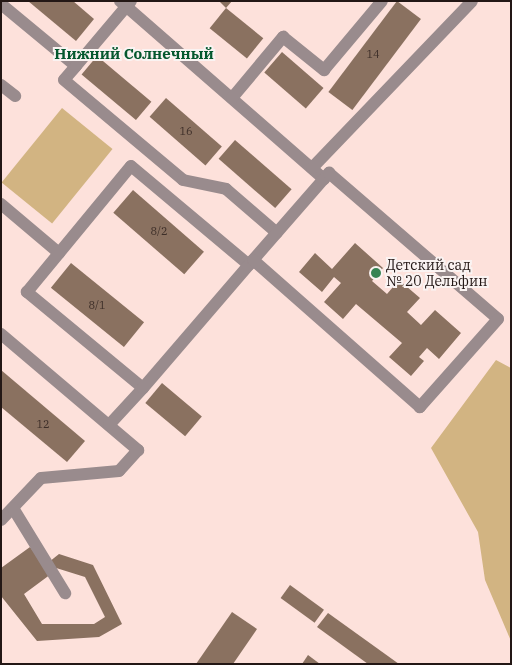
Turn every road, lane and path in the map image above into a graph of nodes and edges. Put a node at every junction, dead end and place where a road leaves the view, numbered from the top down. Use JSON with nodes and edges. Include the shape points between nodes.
{"nodes":[{"id":1,"x":382,"y":1,"type":"edge"},
{"id":2,"x":472,"y":1,"type":"edge"},
{"id":3,"x":126,"y":3,"type":"edge"},
{"id":4,"x":1,"y":4,"type":"edge"},
{"id":5,"x":76,"y":66,"type":"junction"},
{"id":6,"x":1,"y":85,"type":"edge"},
{"id":7,"x":15,"y":96,"type":"dead end"},
{"id":8,"x":232,"y":98,"type":"junction"},
{"id":9,"x":312,"y":168,"type":"junction"},
{"id":10,"x":324,"y":179,"type":"junction"},
{"id":11,"x":1,"y":204,"type":"edge"},
{"id":12,"x":277,"y":233,"type":"junction"},
{"id":13,"x":59,"y":253,"type":"junction"},
{"id":14,"x":251,"y":262,"type":"junction"},
{"id":15,"x":1,"y":334,"type":"edge"},
{"id":16,"x":143,"y":388,"type":"junction"},
{"id":17,"x":109,"y":425,"type":"junction"},
{"id":18,"x":13,"y":508,"type":"junction"},
{"id":19,"x":1,"y":520,"type":"edge"},
{"id":20,"x":65,"y":593,"type":"dead end"}],
"edges":[{"from":1,"to":8,"type":"lane","via":[[324,70],[283,37]]},
{"from":2,"to":9,"type":"lane"},
{"from":3,"to":5,"type":"lane"},
{"from":3,"to":8,"type":"lane"},
{"from":4,"to":5,"type":"lane"},
{"from":5,"to":12,"type":"lane","via":[[64,80],[183,180],[226,188]]},
{"from":6,"to":7,"type":"lane"},
{"from":8,"to":9,"type":"lane"},
{"from":9,"to":10,"type":"lane"},
{"from":10,"to":12,"type":"lane"},
{"from":10,"to":14,"type":"lane","via":[[329,173],[498,318],[420,407]]},
{"from":11,"to":13,"type":"lane"},
{"from":12,"to":14,"type":"lane"},
{"from":13,"to":14,"type":"lane","via":[[131,166]]},
{"from":13,"to":16,"type":"lane","via":[[27,292]]},
{"from":14,"to":16,"type":"lane"},
{"from":15,"to":17,"type":"lane"},
{"from":16,"to":17,"type":"lane"},
{"from":17,"to":18,"type":"lane","via":[[138,450],[119,471],[46,476]]},
{"from":18,"to":19,"type":"lane"},
{"from":18,"to":20,"type":"lane"}]}
